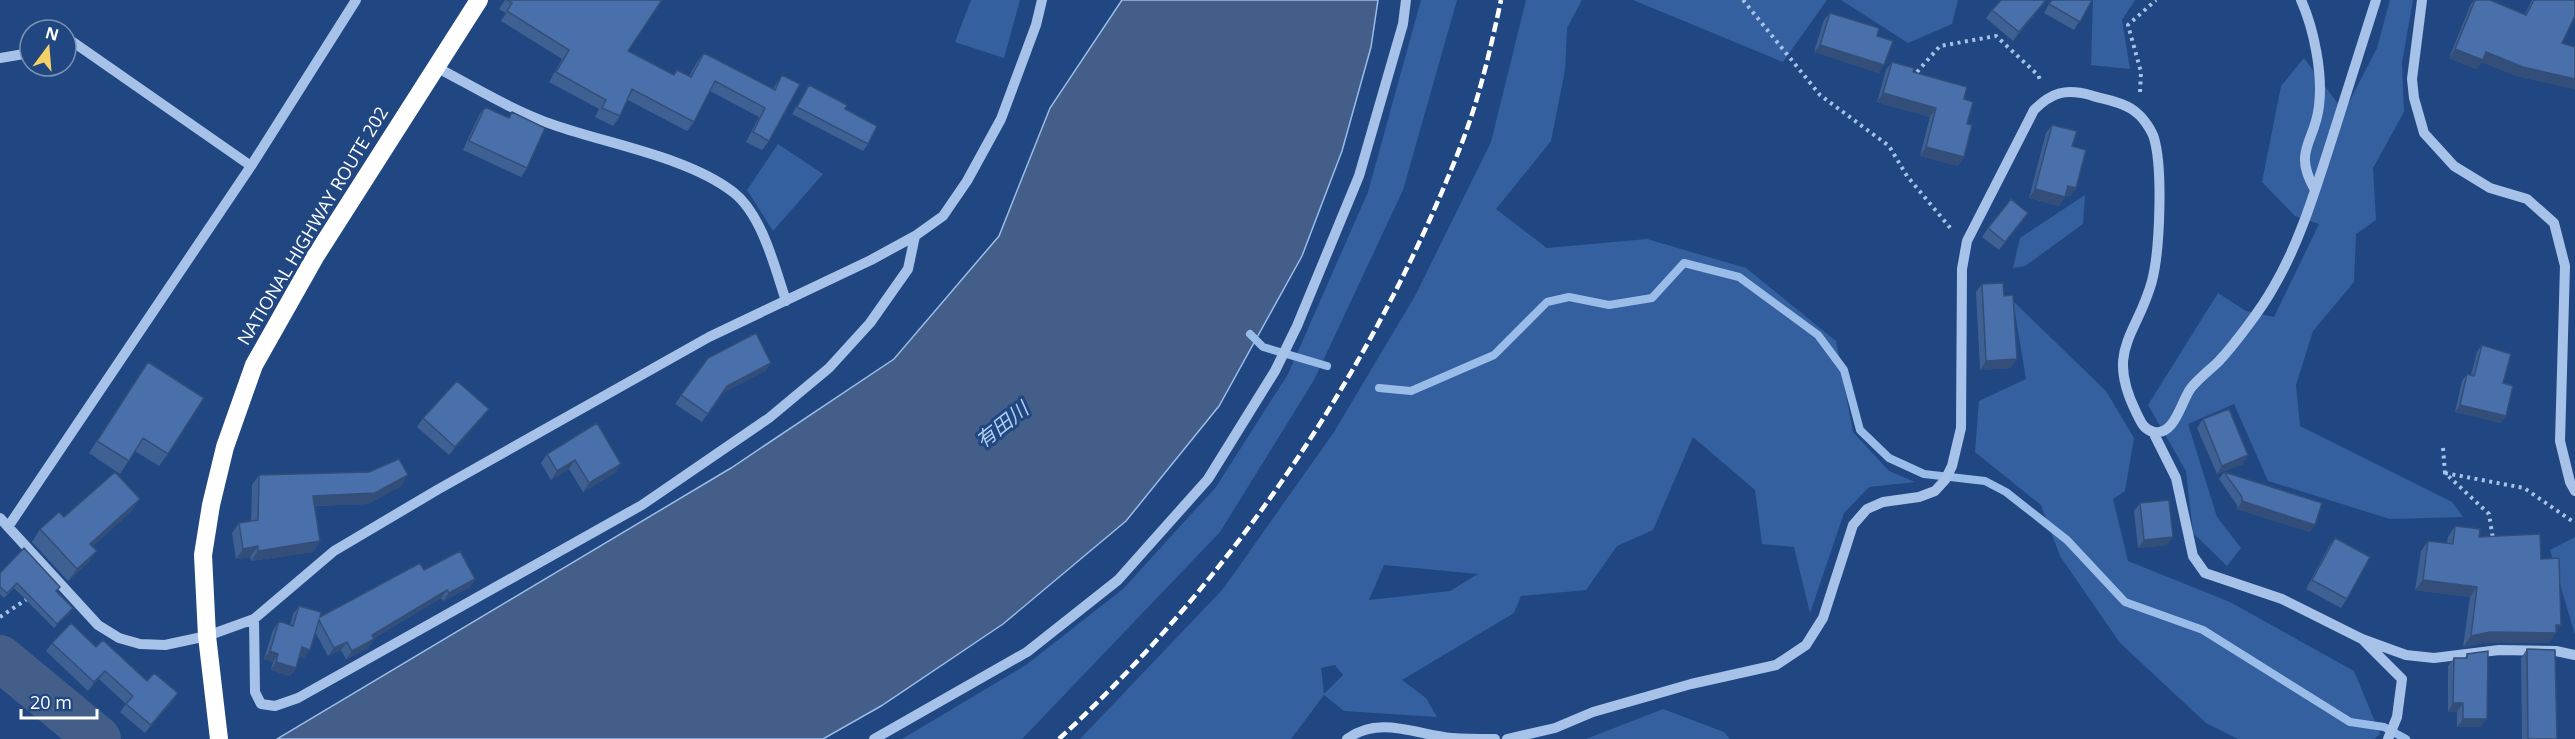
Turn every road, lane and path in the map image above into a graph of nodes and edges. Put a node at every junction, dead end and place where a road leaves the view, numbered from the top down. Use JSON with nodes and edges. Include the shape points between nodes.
{"nodes":[{"id":1,"x":356,"y":0,"type":"edge"},
{"id":2,"x":479,"y":0,"type":"edge"},
{"id":3,"x":1042,"y":0,"type":"edge"},
{"id":4,"x":1406,"y":0,"type":"edge"},
{"id":5,"x":1743,"y":0,"type":"edge"},
{"id":6,"x":2156,"y":0,"type":"edge"},
{"id":7,"x":2301,"y":0,"type":"edge"},
{"id":8,"x":2376,"y":0,"type":"edge"},
{"id":9,"x":2422,"y":0,"type":"edge"},
{"id":10,"x":78,"y":45,"type":"edge"},
{"id":11,"x":18,"y":54,"type":"edge"},
{"id":12,"x":0,"y":58,"type":"edge"},
{"id":13,"x":435,"y":67,"type":"junction"},
{"id":14,"x":1917,"y":72,"type":"edge"},
{"id":15,"x":2047,"y":97,"type":"junction"},
{"id":16,"x":2138,"y":114,"type":"junction"},
{"id":17,"x":251,"y":166,"type":"junction"},
{"id":18,"x":2315,"y":190,"type":"junction"},
{"id":19,"x":915,"y":236,"type":"junction"},
{"id":20,"x":1967,"y":241,"type":"junction"},
{"id":21,"x":786,"y":301,"type":"junction"},
{"id":22,"x":2152,"y":432,"type":"junction"},
{"id":23,"x":2443,"y":448,"type":"dead end"},
{"id":24,"x":2445,"y":473,"type":"junction"},
{"id":25,"x":2575,"y":491,"type":"edge"},
{"id":26,"x":0,"y":518,"type":"edge"},
{"id":27,"x":2575,"y":523,"type":"edge"},
{"id":28,"x":8,"y":527,"type":"junction"},
{"id":29,"x":2493,"y":542,"type":"edge"},
{"id":30,"x":56,"y":580,"type":"junction"},
{"id":31,"x":0,"y":617,"type":"edge"},
{"id":32,"x":254,"y":619,"type":"junction"},
{"id":33,"x":207,"y":636,"type":"junction"},
{"id":34,"x":2362,"y":639,"type":"junction"},
{"id":35,"x":2575,"y":655,"type":"edge"},
{"id":36,"x":218,"y":737,"type":"edge"},
{"id":37,"x":874,"y":739,"type":"edge"},
{"id":38,"x":1347,"y":739,"type":"edge"},
{"id":39,"x":1495,"y":739,"type":"edge"},
{"id":40,"x":1507,"y":739,"type":"edge"},
{"id":41,"x":2388,"y":739,"type":"edge"}],
"edges":[{"from":1,"to":17,"type":"street"},
{"from":2,"to":13,"type":"highway","name":"NATIONAL HIGHWAY ROUTE 202"},
{"from":3,"to":19,"type":"street","via":[[1001,119],[943,216]]},
{"from":4,"to":37,"type":"street","via":[[1403,24],[1359,176],[1297,326],[1275,371],[1208,479],[1118,580],[1027,652]]},
{"from":5,"to":20,"type":"path","via":[[1820,95],[1889,146],[1907,176],[1953,231]]},
{"from":6,"to":16,"type":"path","via":[[2128,25],[2141,72]]},
{"from":7,"to":18,"type":"street","via":[[2320,74],[2319,108],[2303,156],[2307,177]]},
{"from":8,"to":18,"type":"street"},
{"from":9,"to":25,"type":"street","via":[[2412,78],[2424,133],[2454,166],[2490,188],[2527,199],[2554,223],[2565,266],[2560,441]]},
{"from":10,"to":17,"type":"street"},
{"from":11,"to":12,"type":"street"},
{"from":13,"to":21,"type":"street","via":[[532,117],[671,162],[705,175],[734,193],[750,211],[770,251]]},
{"from":13,"to":33,"type":"highway","name":"NATIONAL HIGHWAY ROUTE 202","via":[[315,257],[254,364],[225,447],[211,505],[203,555]]},
{"from":14,"to":15,"type":"path","via":[[1940,46],[1996,36],[2038,75]]},
{"from":15,"to":16,"type":"street","via":[[2085,94],[2126,106]]},
{"from":15,"to":20,"type":"street","via":[[2034,110]]},
{"from":16,"to":22,"type":"street","via":[[2154,135],[2158,163],[2157,256],[2151,283],[2122,358],[2127,393],[2143,427]]},
{"from":17,"to":28,"type":"street"},
{"from":18,"to":22,"type":"street","via":[[2273,289],[2221,359],[2191,388],[2170,427]]},
{"from":19,"to":21,"type":"street"},
{"from":19,"to":32,"type":"street","via":[[908,269],[870,323],[829,368],[769,418],[642,505],[298,698],[275,706],[261,704],[255,692]]},
{"from":20,"to":40,"type":"street","via":[[1962,269],[1961,428],[1952,466],[1935,491],[1883,502],[1867,509],[1853,525],[1823,618],[1806,645],[1776,665],[1691,684],[1593,712],[1555,728]]},
{"from":21,"to":32,"type":"street","via":[[709,337],[334,551]]},
{"from":22,"to":34,"type":"street","via":[[2176,478],[2193,556],[2205,573],[2282,599]]},
{"from":23,"to":24,"type":"path"},
{"from":24,"to":27,"type":"path","via":[[2524,488]]},
{"from":24,"to":29,"type":"path","via":[[2489,514]]},
{"from":26,"to":28,"type":"street"},
{"from":28,"to":30,"type":"street"},
{"from":30,"to":31,"type":"path"},
{"from":30,"to":33,"type":"street","via":[[98,625],[119,638],[165,645]]},
{"from":32,"to":33,"type":"street"},
{"from":33,"to":36,"type":"highway","name":"NATIONAL HIGHWAY ROUTE 202"},
{"from":34,"to":35,"type":"street","via":[[2406,655],[2434,658],[2499,650]]},
{"from":34,"to":41,"type":"street","via":[[2402,679],[2397,717]]},
{"from":38,"to":39,"type":"street","via":[[1358,731],[1387,726],[1452,738]]}]}
